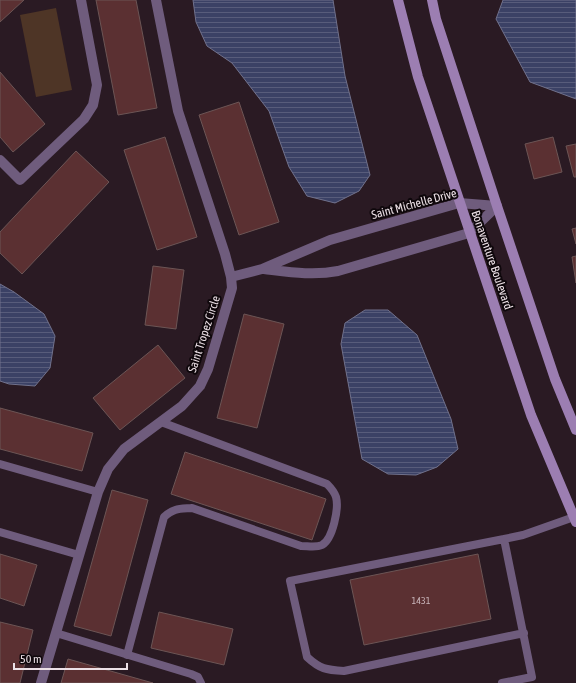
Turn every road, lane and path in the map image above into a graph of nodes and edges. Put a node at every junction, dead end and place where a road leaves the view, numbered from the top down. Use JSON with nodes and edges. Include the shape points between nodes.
{"nodes":[{"id":1,"x":81,"y":0,"type":"edge"},
{"id":2,"x":156,"y":0,"type":"edge"},
{"id":3,"x":398,"y":0,"type":"edge"},
{"id":4,"x":432,"y":0,"type":"edge"},
{"id":5,"x":0,"y":160,"type":"edge"},
{"id":6,"x":459,"y":203,"type":"junction"},
{"id":7,"x":497,"y":206,"type":"junction"},
{"id":8,"x":470,"y":233,"type":"junction"},
{"id":9,"x":262,"y":269,"type":"junction"},
{"id":10,"x":232,"y":276,"type":"junction"},
{"id":11,"x":161,"y":422,"type":"junction"},
{"id":12,"x":576,"y":430,"type":"edge"},
{"id":13,"x":0,"y":464,"type":"edge"},
{"id":14,"x":98,"y":492,"type":"junction"},
{"id":15,"x":575,"y":520,"type":"edge"},
{"id":16,"x":0,"y":532,"type":"edge"},
{"id":17,"x":504,"y":539,"type":"junction"},
{"id":18,"x":79,"y":555,"type":"junction"},
{"id":19,"x":56,"y":633,"type":"junction"},
{"id":20,"x":524,"y":633,"type":"junction"},
{"id":21,"x":127,"y":655,"type":"junction"},
{"id":22,"x":41,"y":683,"type":"edge"},
{"id":23,"x":201,"y":683,"type":"edge"},
{"id":24,"x":505,"y":683,"type":"edge"}],
"edges":[{"from":1,"to":5,"type":"street","via":[[97,85],[93,105],[84,119],[20,180]]},
{"from":2,"to":10,"type":"street","name":"Saint Tropez Circle","via":[[178,111]]},
{"from":3,"to":6,"type":"main road","name":"Bonaventure Boulevard","via":[[418,77]]},
{"from":4,"to":7,"type":"main road","name":"Bonaventure Boulevard"},
{"from":6,"to":7,"type":"street","name":"Saint Michelle Drive"},
{"from":6,"to":8,"type":"main road","name":"Bonaventure Boulevard"},
{"from":6,"to":9,"type":"street","name":"Saint Michelle Drive","via":[[330,240]]},
{"from":7,"to":8,"type":"street","name":"Saint Michelle Drive"},
{"from":7,"to":12,"type":"main road","name":"Bonaventure Boulevard","via":[[555,379]]},
{"from":8,"to":9,"type":"street","name":"Saint Michelle Drive","via":[[321,274]]},
{"from":8,"to":15,"type":"main road","name":"Bonaventure Boulevard","via":[[531,415]]},
{"from":9,"to":10,"type":"street","name":"Saint Michelle Drive"},
{"from":10,"to":11,"type":"street","name":"Saint Tropez Circle","via":[[231,296],[208,369],[200,386],[182,406]]},
{"from":11,"to":14,"type":"street","name":"Saint Tropez Circle","via":[[124,450],[108,470]]},
{"from":11,"to":21,"type":"lane","via":[[327,484],[336,496],[337,512],[328,541],[315,547],[301,546],[192,508],[172,510],[164,517]]},
{"from":13,"to":14,"type":"lane"},
{"from":14,"to":18,"type":"street","name":"Saint Tropez Circle"},
{"from":15,"to":17,"type":"lane"},
{"from":16,"to":18,"type":"lane"},
{"from":17,"to":20,"type":"lane"},
{"from":17,"to":20,"type":"lane","via":[[290,580],[307,657],[325,670],[344,671]]},
{"from":18,"to":19,"type":"street","name":"Saint Tropez Circle"},
{"from":19,"to":21,"type":"lane"},
{"from":19,"to":22,"type":"street","name":"Saint Tropez Circle"},
{"from":20,"to":24,"type":"lane","via":[[532,677]]},
{"from":21,"to":23,"type":"lane","via":[[191,674],[198,677]]}]}
